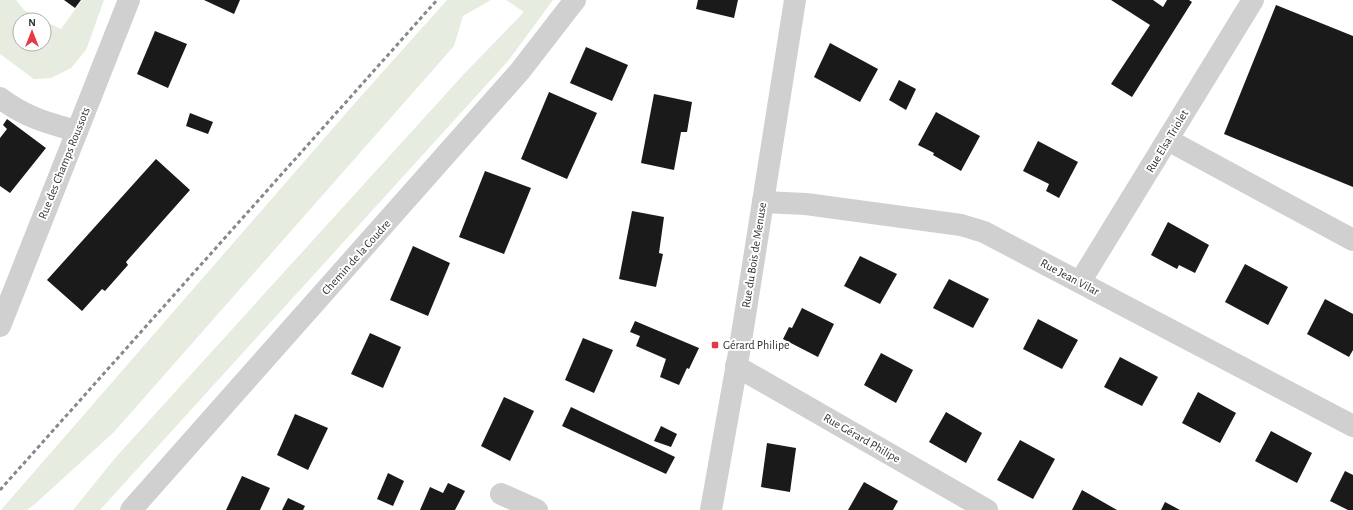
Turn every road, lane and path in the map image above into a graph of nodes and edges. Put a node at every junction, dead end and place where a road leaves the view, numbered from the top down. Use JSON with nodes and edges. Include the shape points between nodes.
{"nodes":[{"id":1,"x":129,"y":0,"type":"edge"},
{"id":2,"x":575,"y":0,"type":"edge"},
{"id":3,"x":795,"y":0,"type":"edge"},
{"id":4,"x":1253,"y":0,"type":"edge"},
{"id":5,"x":0,"y":98,"type":"edge"},
{"id":6,"x":77,"y":131,"type":"junction"},
{"id":7,"x":1168,"y":140,"type":"junction"},
{"id":8,"x":763,"y":202,"type":"junction"},
{"id":9,"x":1353,"y":240,"type":"edge"},
{"id":10,"x":1080,"y":282,"type":"junction"},
{"id":11,"x":0,"y":326,"type":"edge"},
{"id":12,"x":736,"y":366,"type":"junction"},
{"id":13,"x":1353,"y":426,"type":"edge"},
{"id":14,"x":501,"y":494,"type":"dead end"},
{"id":15,"x":131,"y":510,"type":"edge"},
{"id":16,"x":537,"y":510,"type":"edge"},
{"id":17,"x":711,"y":510,"type":"edge"},
{"id":18,"x":987,"y":510,"type":"edge"}],
"edges":[{"from":1,"to":6,"type":"street","name":"Rue des Champs Roussots"},
{"from":2,"to":15,"type":"street","name":"Chemin de la Coudre","via":[[520,71]]},
{"from":3,"to":8,"type":"street","name":"Rue du Bois de Menuse"},
{"from":4,"to":7,"type":"street","name":"Rue Elsa Triolet"},
{"from":5,"to":6,"type":"street","via":[[17,110],[44,122]]},
{"from":6,"to":11,"type":"street","name":"Rue des Champs Roussots"},
{"from":7,"to":9,"type":"street"},
{"from":7,"to":10,"type":"street","name":"Rue Elsa Triolet"},
{"from":8,"to":10,"type":"street","name":"Rue Jean Vilar","via":[[806,204],[961,225],[984,232]]},
{"from":8,"to":12,"type":"street","name":"Rue du Bois de Menuse"},
{"from":10,"to":13,"type":"street","name":"Rue Jean Vilar"},
{"from":12,"to":17,"type":"street","name":"Rue du Bois de Menuse"},
{"from":12,"to":18,"type":"street","name":"Rue Gérard Philipe"},
{"from":14,"to":16,"type":"street"}]}
